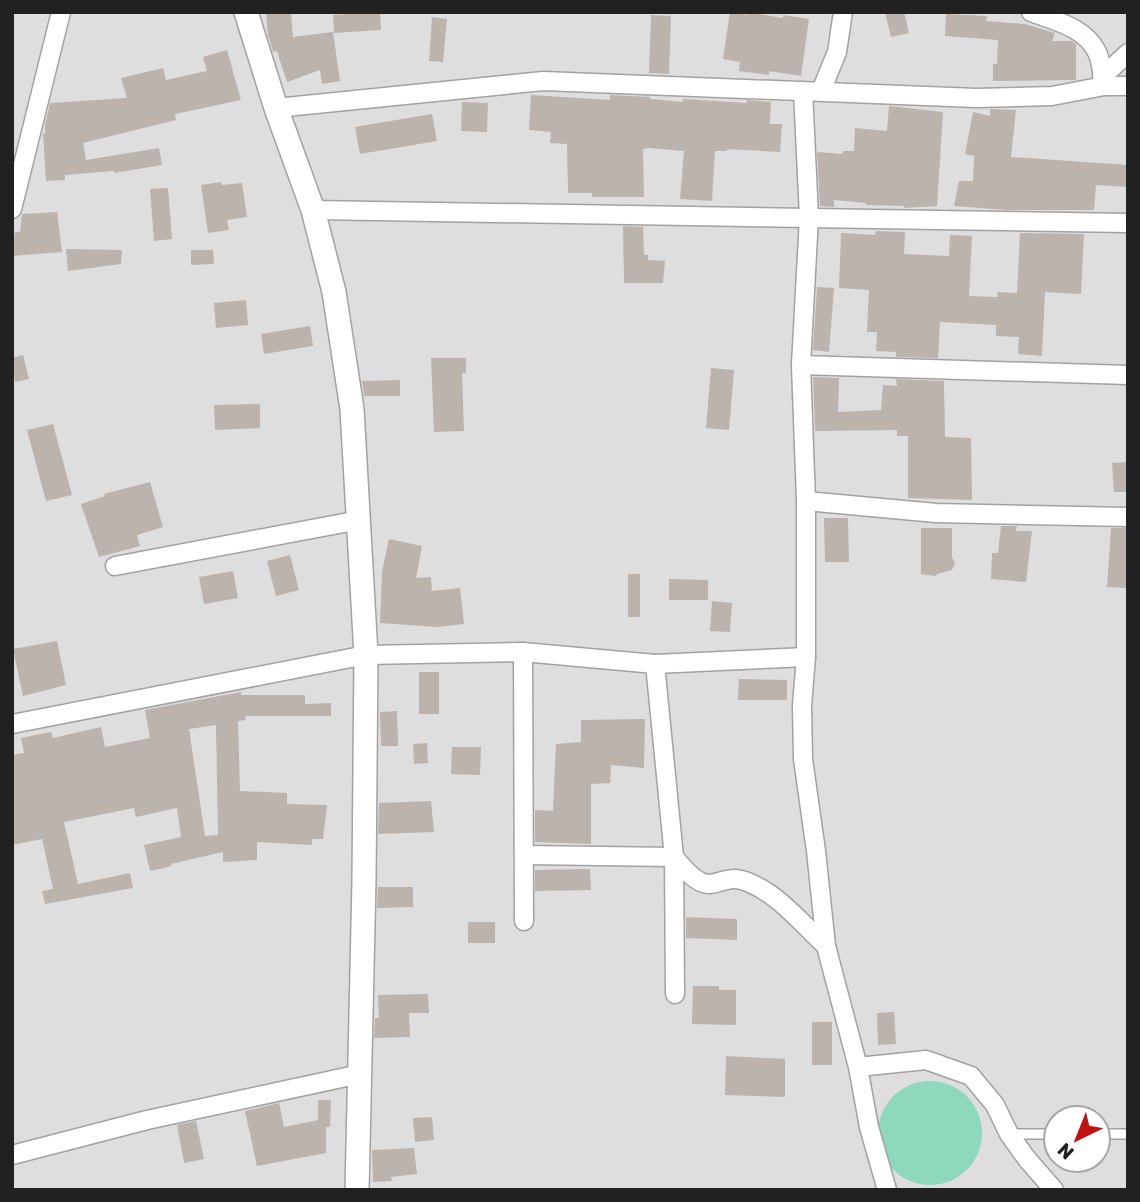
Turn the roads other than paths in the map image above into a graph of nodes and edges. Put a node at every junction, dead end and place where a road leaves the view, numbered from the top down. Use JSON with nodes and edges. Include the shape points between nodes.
{"nodes":[{"id":1,"x":61,"y":12,"type":"edge"},
{"id":2,"x":246,"y":12,"type":"edge"},
{"id":3,"x":843,"y":12,"type":"edge"},
{"id":4,"x":1031,"y":12,"type":"edge"},
{"id":5,"x":1128,"y":53,"type":"edge"},
{"id":6,"x":1103,"y":82,"type":"junction"},
{"id":7,"x":1128,"y":86,"type":"edge"},
{"id":8,"x":803,"y":91,"type":"junction"},
{"id":9,"x":821,"y":91,"type":"junction"},
{"id":10,"x":275,"y":108,"type":"junction"},
{"id":11,"x":12,"y":209,"type":"edge"},
{"id":12,"x":313,"y":210,"type":"junction"},
{"id":13,"x":809,"y":217,"type":"junction"},
{"id":14,"x":1128,"y":222,"type":"edge"},
{"id":15,"x":801,"y":365,"type":"junction"},
{"id":16,"x":1128,"y":375,"type":"edge"},
{"id":17,"x":806,"y":501,"type":"junction"},
{"id":18,"x":1128,"y":517,"type":"edge"},
{"id":19,"x":360,"y":520,"type":"junction"},
{"id":20,"x":115,"y":566,"type":"dead end"},
{"id":21,"x":523,"y":652,"type":"junction"},
{"id":22,"x":366,"y":655,"type":"junction"},
{"id":23,"x":806,"y":657,"type":"junction"},
{"id":24,"x":655,"y":664,"type":"junction"},
{"id":25,"x":12,"y":724,"type":"edge"},
{"id":26,"x":525,"y":855,"type":"junction"},
{"id":27,"x":674,"y":857,"type":"junction"},
{"id":28,"x":524,"y":921,"type":"dead end"},
{"id":29,"x":826,"y":946,"type":"junction"},
{"id":30,"x":675,"y":994,"type":"dead end"},
{"id":31,"x":858,"y":1067,"type":"junction"},
{"id":32,"x":360,"y":1074,"type":"junction"},
{"id":33,"x":1009,"y":1134,"type":"junction"},
{"id":34,"x":1042,"y":1134,"type":"edge"},
{"id":35,"x":12,"y":1154,"type":"edge"},
{"id":36,"x":357,"y":1190,"type":"edge"},
{"id":37,"x":887,"y":1190,"type":"edge"},
{"id":38,"x":1054,"y":1190,"type":"edge"}],
"edges":[{"from":1,"to":11,"type":"street"},
{"from":2,"to":10,"type":"street"},
{"from":3,"to":9,"type":"street","via":[[836,52]]},
{"from":4,"to":6,"type":"street","via":[[1075,28],[1089,40],[1098,54]]},
{"from":5,"to":6,"type":"street"},
{"from":6,"to":7,"type":"street"},
{"from":6,"to":9,"type":"street","via":[[1052,96],[976,98]]},
{"from":8,"to":9,"type":"street"},
{"from":8,"to":10,"type":"street","via":[[544,81]]},
{"from":8,"to":13,"type":"street"},
{"from":10,"to":12,"type":"street"},
{"from":12,"to":13,"type":"street"},
{"from":12,"to":19,"type":"street","via":[[334,292],[352,409]]},
{"from":13,"to":14,"type":"street"},
{"from":13,"to":15,"type":"street"},
{"from":15,"to":16,"type":"street"},
{"from":15,"to":17,"type":"street"},
{"from":17,"to":18,"type":"street","via":[[936,513]]},
{"from":17,"to":23,"type":"street"},
{"from":19,"to":20,"type":"street"},
{"from":19,"to":22,"type":"street"},
{"from":21,"to":22,"type":"street"},
{"from":21,"to":24,"type":"street"},
{"from":21,"to":26,"type":"street"},
{"from":22,"to":25,"type":"street"},
{"from":22,"to":32,"type":"street"},
{"from":23,"to":24,"type":"street"},
{"from":23,"to":29,"type":"street","via":[[803,759]]},
{"from":24,"to":27,"type":"street"},
{"from":26,"to":27,"type":"street"},
{"from":26,"to":28,"type":"street"},
{"from":27,"to":29,"type":"street","via":[[699,883],[733,879],[752,883]]},
{"from":27,"to":30,"type":"street"},
{"from":29,"to":31,"type":"street"},
{"from":31,"to":33,"type":"street","via":[[926,1059],[971,1076],[995,1105]]},
{"from":31,"to":37,"type":"street"},
{"from":32,"to":35,"type":"street"},
{"from":32,"to":36,"type":"street"},
{"from":33,"to":34,"type":"lane"},
{"from":33,"to":38,"type":"street"}]}
